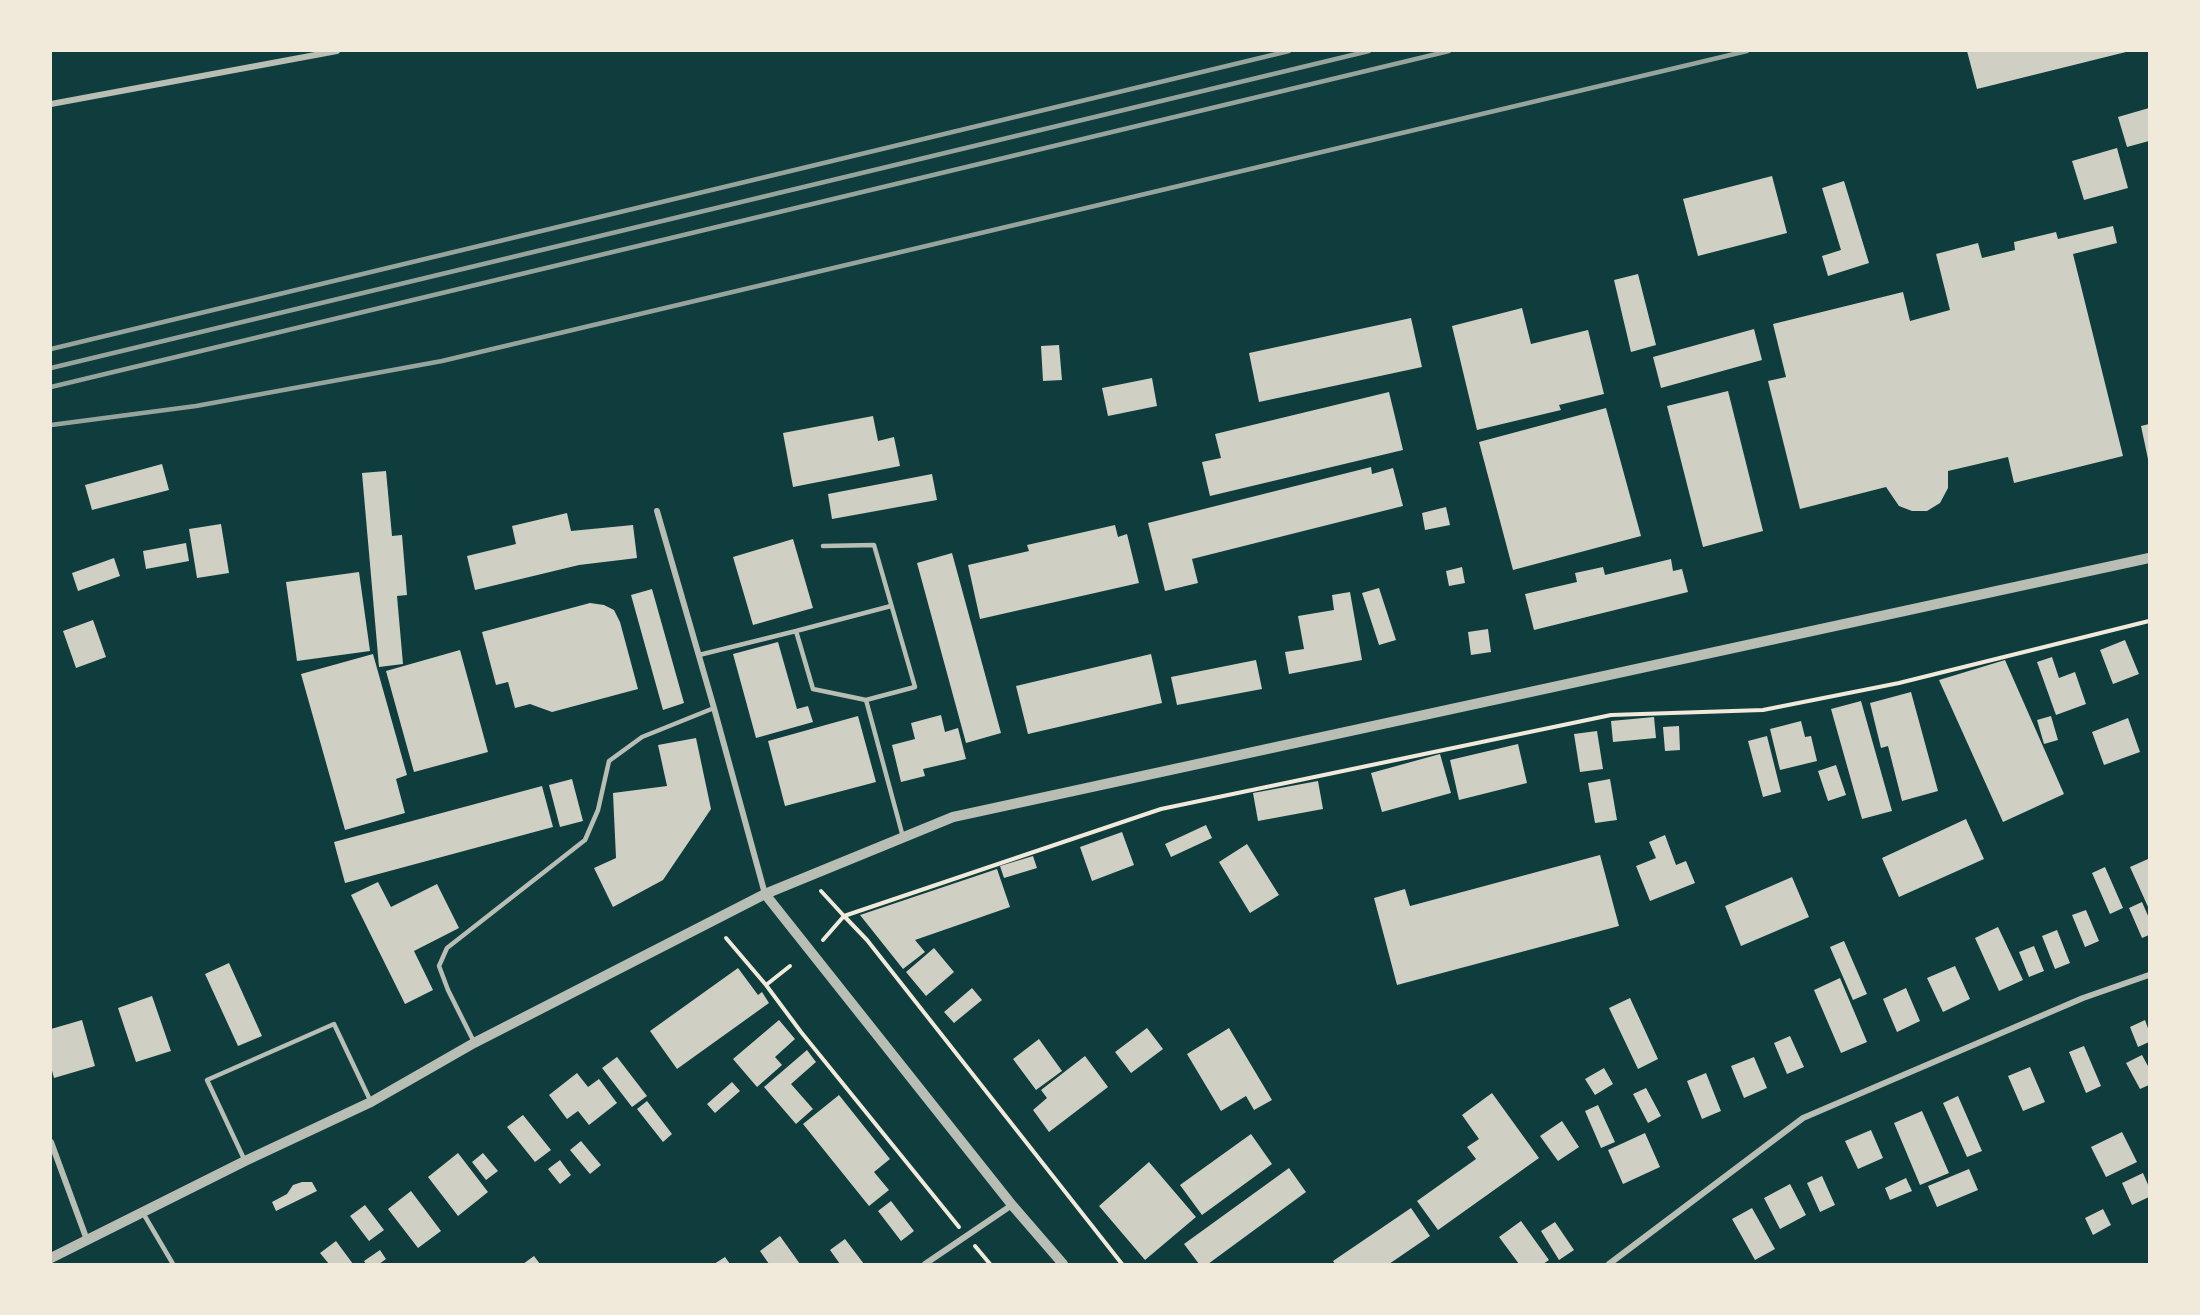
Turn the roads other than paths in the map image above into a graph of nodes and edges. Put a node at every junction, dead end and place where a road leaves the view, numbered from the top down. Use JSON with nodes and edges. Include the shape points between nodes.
{"nodes":[{"id":1,"x":337,"y":51,"type":"edge"},
{"id":2,"x":51,"y":104,"type":"edge"},
{"id":3,"x":657,"y":512,"type":"dead end"},
{"id":4,"x":823,"y":546,"type":"dead end"},
{"id":5,"x":2149,"y":558,"type":"edge"},
{"id":6,"x":891,"y":606,"type":"junction"},
{"id":7,"x":796,"y":631,"type":"junction"},
{"id":8,"x":699,"y":656,"type":"junction"},
{"id":9,"x":866,"y":700,"type":"junction"},
{"id":10,"x":714,"y":708,"type":"junction"},
{"id":11,"x":903,"y":837,"type":"junction"},
{"id":12,"x":765,"y":894,"type":"junction"},
{"id":13,"x":2149,"y":975,"type":"edge"},
{"id":14,"x":474,"y":1043,"type":"junction"},
{"id":15,"x":371,"y":1102,"type":"junction"},
{"id":16,"x":51,"y":1142,"type":"edge"},
{"id":17,"x":245,"y":1161,"type":"junction"},
{"id":18,"x":1012,"y":1205,"type":"junction"},
{"id":19,"x":143,"y":1213,"type":"junction"},
{"id":20,"x":87,"y":1240,"type":"junction"},
{"id":21,"x":51,"y":1258,"type":"edge"},
{"id":22,"x":172,"y":1264,"type":"edge"},
{"id":23,"x":925,"y":1264,"type":"edge"},
{"id":24,"x":1063,"y":1264,"type":"edge"},
{"id":25,"x":1609,"y":1264,"type":"edge"}],
"edges":[{"from":1,"to":2,"type":"street"},
{"from":3,"to":8,"type":"street"},
{"from":4,"to":6,"type":"lane","via":[[874,545]]},
{"from":5,"to":11,"type":"street","via":[[953,817]]},
{"from":6,"to":7,"type":"lane"},
{"from":6,"to":9,"type":"lane","via":[[915,687]]},
{"from":7,"to":8,"type":"lane"},
{"from":7,"to":9,"type":"lane","via":[[813,690]]},
{"from":8,"to":10,"type":"street"},
{"from":9,"to":11,"type":"lane"},
{"from":10,"to":12,"type":"street"},
{"from":10,"to":14,"type":"lane","via":[[642,737],[609,761],[598,810],[585,840],[447,948],[439,966]]},
{"from":11,"to":12,"type":"street"},
{"from":12,"to":14,"type":"street"},
{"from":12,"to":18,"type":"street"},
{"from":13,"to":25,"type":"street","via":[[2083,998],[1803,1118]]},
{"from":14,"to":15,"type":"street"},
{"from":15,"to":17,"type":"street"},
{"from":15,"to":17,"type":"lane","via":[[334,1024],[207,1080]]},
{"from":16,"to":20,"type":"street"},
{"from":17,"to":19,"type":"street"},
{"from":18,"to":23,"type":"street"},
{"from":18,"to":24,"type":"street"},
{"from":19,"to":20,"type":"street"},
{"from":19,"to":22,"type":"lane"},
{"from":20,"to":21,"type":"street"}]}
